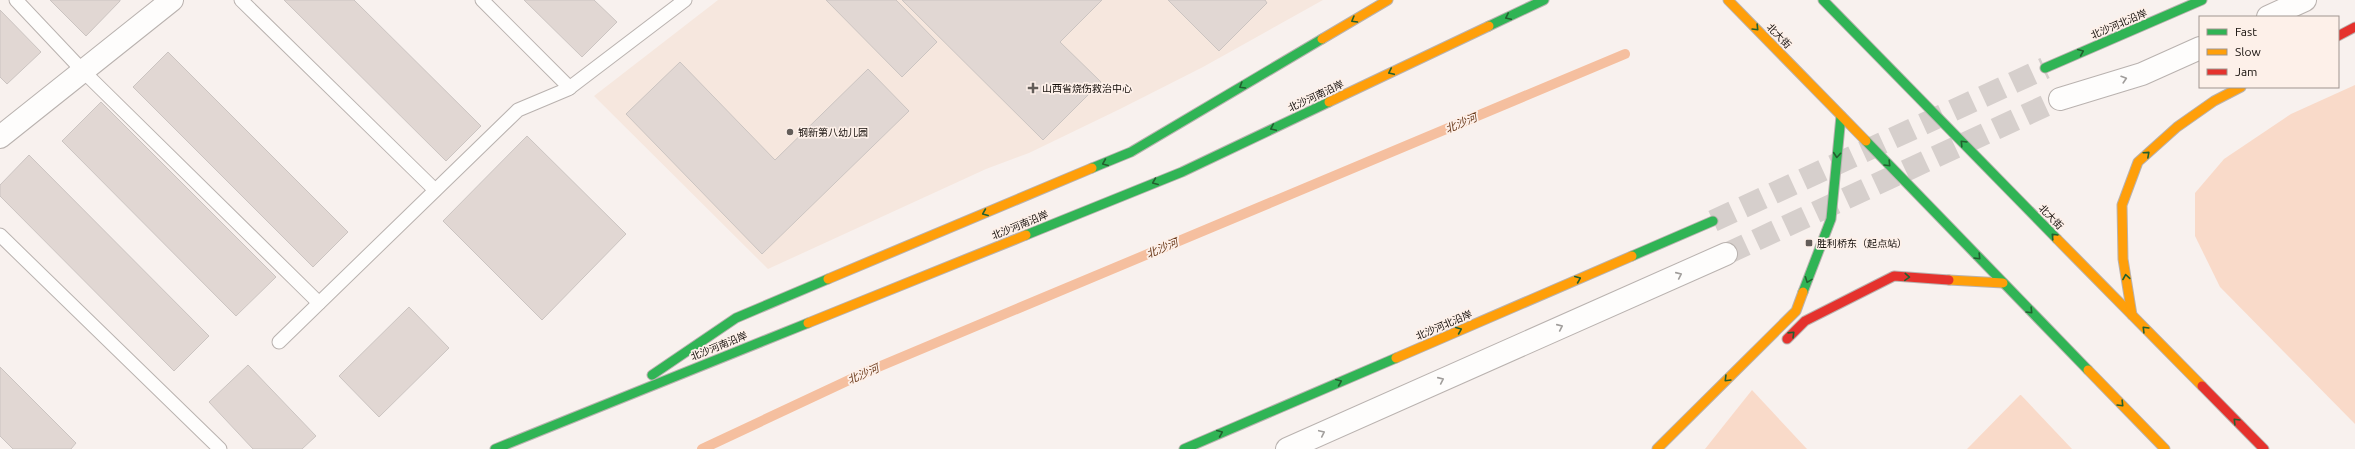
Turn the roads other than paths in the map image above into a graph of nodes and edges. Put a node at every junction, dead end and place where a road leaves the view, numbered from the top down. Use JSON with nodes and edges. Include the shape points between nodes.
{"nodes":[{"id":1,"x":16,"y":0,"type":"edge"},
{"id":2,"x":172,"y":0,"type":"edge"},
{"id":3,"x":241,"y":0,"type":"edge"},
{"id":4,"x":482,"y":0,"type":"edge"},
{"id":5,"x":685,"y":0,"type":"edge"},
{"id":6,"x":1388,"y":0,"type":"edge"},
{"id":7,"x":1544,"y":0,"type":"edge"},
{"id":8,"x":1728,"y":0,"type":"edge"},
{"id":9,"x":1823,"y":0,"type":"edge"},
{"id":10,"x":2202,"y":0,"type":"edge"},
{"id":11,"x":2305,"y":0,"type":"edge"},
{"id":12,"x":2270,"y":16,"type":"edge"},
{"id":13,"x":2355,"y":27,"type":"edge"},
{"id":14,"x":2339,"y":35,"type":"edge"},
{"id":15,"x":2199,"y":48,"type":"edge"},
{"id":16,"x":2045,"y":68,"type":"tunnel mouth"},
{"id":17,"x":83,"y":71,"type":"junction"},
{"id":18,"x":570,"y":88,"type":"junction"},
{"id":19,"x":2239,"y":88,"type":"edge"},
{"id":20,"x":2060,"y":99,"type":"tunnel mouth"},
{"id":21,"x":1841,"y":116,"type":"junction"},
{"id":22,"x":0,"y":138,"type":"edge"},
{"id":23,"x":436,"y":190,"type":"junction"},
{"id":24,"x":1713,"y":221,"type":"tunnel mouth"},
{"id":25,"x":0,"y":235,"type":"edge"},
{"id":26,"x":1726,"y":254,"type":"tunnel mouth"},
{"id":27,"x":2003,"y":283,"type":"junction"},
{"id":28,"x":319,"y":303,"type":"junction"},
{"id":29,"x":2132,"y":315,"type":"junction"},
{"id":30,"x":279,"y":342,"type":"dead end"},
{"id":31,"x":1782,"y":344,"type":"dead end"},
{"id":32,"x":615,"y":400,"type":"junction"},
{"id":33,"x":220,"y":449,"type":"edge"},
{"id":34,"x":495,"y":449,"type":"edge"},
{"id":35,"x":1184,"y":449,"type":"edge"},
{"id":36,"x":1287,"y":449,"type":"edge"},
{"id":37,"x":1657,"y":449,"type":"edge"},
{"id":38,"x":2165,"y":449,"type":"edge"},
{"id":39,"x":2264,"y":449,"type":"edge"}],
"edges":[{"from":1,"to":17,"type":"lane"},
{"from":2,"to":17,"type":"street"},
{"from":3,"to":23,"type":"lane"},
{"from":4,"to":18,"type":"lane"},
{"from":5,"to":18,"type":"lane"},
{"from":6,"to":32,"type":"street","one_way":true,"via":[[1131,152],[736,318]]},
{"from":7,"to":32,"type":"street","name":"北沙河南沿岸","one_way":true,"via":[[1182,172]]},
{"from":8,"to":21,"type":"street","name":"北大街","one_way":true},
{"from":29,"to":9,"type":"street","name":"北大街","one_way":true},
{"from":16,"to":10,"type":"street","name":"北沙河北沿岸","one_way":true},
{"from":11,"to":12,"type":"street"},
{"from":13,"to":14,"type":"street"},
{"from":20,"to":15,"type":"street","one_way":true,"via":[[2142,74]]},
{"from":17,"to":22,"type":"street"},
{"from":17,"to":28,"type":"lane"},
{"from":18,"to":23,"type":"lane","via":[[518,110]]},
{"from":29,"to":19,"type":"street","one_way":true,"via":[[2123,260],[2122,205],[2138,162],[2177,127],[2214,101]]},
{"from":21,"to":27,"type":"street","name":"北大街","one_way":true},
{"from":21,"to":37,"type":"street","one_way":true,"via":[[1831,219],[1796,311]]},
{"from":23,"to":28,"type":"lane"},
{"from":35,"to":24,"type":"street","name":"北沙河北沿岸","one_way":true},
{"from":25,"to":33,"type":"lane"},
{"from":36,"to":26,"type":"street","one_way":true},
{"from":31,"to":27,"type":"street","one_way":true,"via":[[1805,321],[1894,276]]},
{"from":27,"to":38,"type":"street","name":"北大街","one_way":true},
{"from":28,"to":30,"type":"lane"},
{"from":39,"to":29,"type":"street","name":"北大街","one_way":true},
{"from":32,"to":34,"type":"street","name":"北沙河南沿岸"}]}
